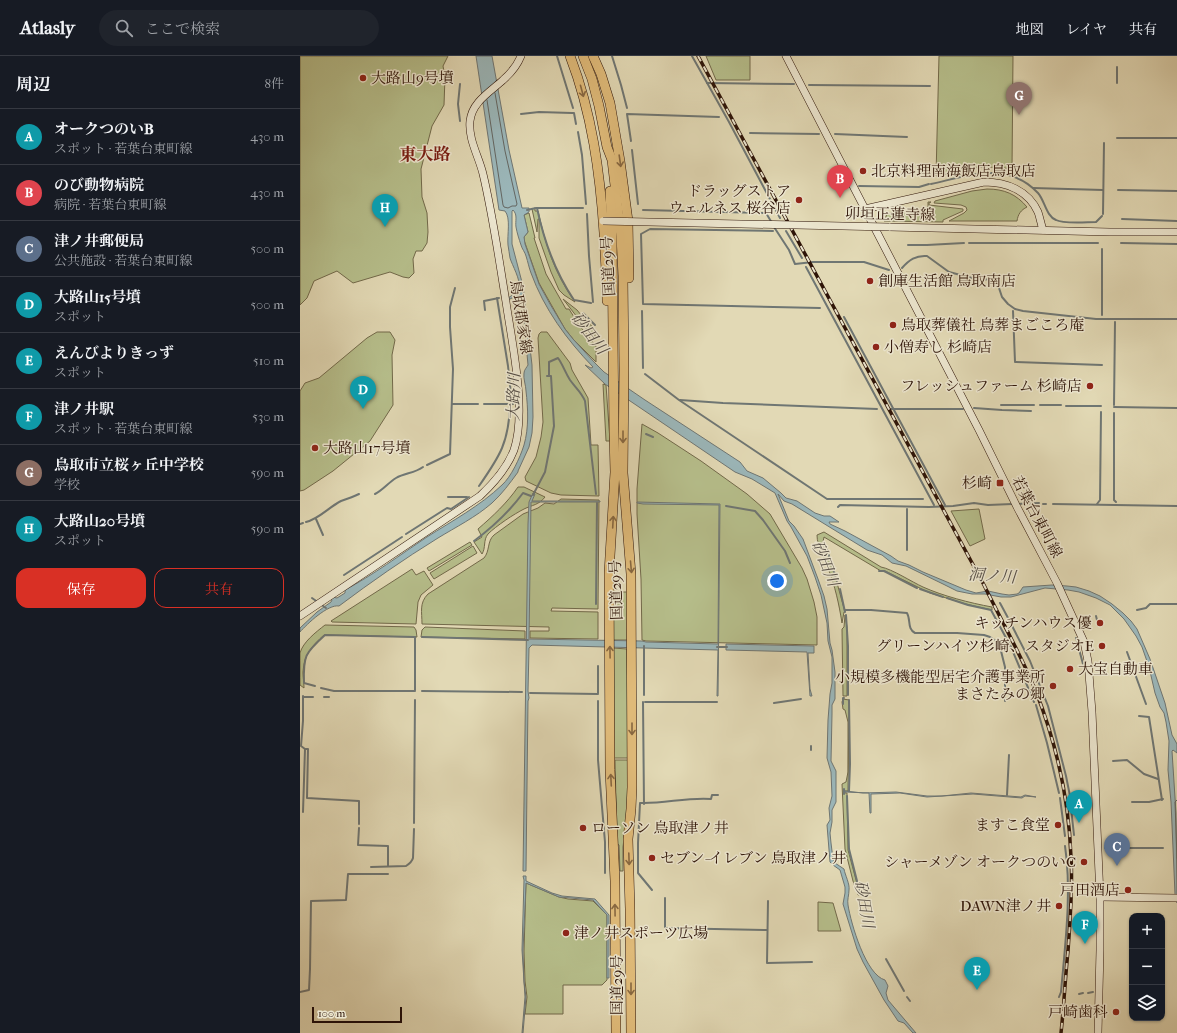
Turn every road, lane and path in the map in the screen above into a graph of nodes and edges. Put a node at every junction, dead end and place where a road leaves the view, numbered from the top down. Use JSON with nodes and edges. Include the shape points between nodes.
{"nodes":[{"id":1,"x":521,"y":56,"type":"edge"},
{"id":2,"x":570,"y":56,"type":"edge"},
{"id":3,"x":584,"y":56,"type":"edge"},
{"id":4,"x":593,"y":56,"type":"edge"},
{"id":5,"x":786,"y":56,"type":"edge"},
{"id":6,"x":607,"y":147,"type":"junction"},
{"id":7,"x":865,"y":209,"type":"junction"},
{"id":8,"x":603,"y":221,"type":"junction"},
{"id":9,"x":628,"y":222,"type":"junction"},
{"id":10,"x":1043,"y":230,"type":"junction"},
{"id":11,"x":1177,"y":232,"type":"edge"},
{"id":12,"x":610,"y":355,"type":"junction"},
{"id":13,"x":627,"y":371,"type":"junction"},
{"id":14,"x":300,"y":616,"type":"edge"},
{"id":15,"x":1100,"y":897,"type":"junction"},
{"id":16,"x":1175,"y":898,"type":"edge"},
{"id":17,"x":616,"y":1033,"type":"edge"},
{"id":18,"x":631,"y":1033,"type":"edge"},
{"id":19,"x":1098,"y":1033,"type":"edge"}],
"edges":[{"from":1,"to":14,"type":"main road","name":"鳥取郡家線","via":[[515,68],[474,109],[470,128],[491,212],[513,347],[519,415],[513,450],[504,469],[480,496]]},
{"from":2,"to":8,"type":"highway","one_way":true,"via":[[591,127]]},
{"from":3,"to":6,"type":"highway","name":"国道29号","via":[[599,106]]},
{"from":4,"to":9,"type":"highway","one_way":true,"via":[[610,103]]},
{"from":5,"to":7,"type":"main road","name":"若葉台東町線"},
{"from":6,"to":12,"type":"highway","name":"国道29号","via":[[612,236]]},
{"from":6,"to":13,"type":"highway","name":"国道29号","via":[[612,160],[621,236]]},
{"from":7,"to":10,"type":"main road","via":[[984,182],[995,182],[1015,188],[1031,201]]},
{"from":7,"to":15,"type":"main road","name":"若葉台東町線","via":[[1058,583],[1084,642],[1092,715]]},
{"from":8,"to":9,"type":"main road","name":"卯垣正蓮寺線","bridge":true},
{"from":8,"to":12,"type":"highway"},
{"from":9,"to":10,"type":"main road","name":"卯垣正蓮寺線","bridge":true},
{"from":9,"to":13,"type":"highway","via":[[630,297]]},
{"from":10,"to":11,"type":"main road","name":"卯垣正蓮寺線"},
{"from":17,"to":12,"type":"highway","name":"国道29号","one_way":true,"via":[[609,573],[615,472]]},
{"from":13,"to":18,"type":"highway","name":"国道29号","one_way":true,"via":[[623,473],[631,574],[632,803],[628,839]]},
{"from":15,"to":16,"type":"main road"},
{"from":15,"to":19,"type":"main road","name":"若葉台東町線"}]}
